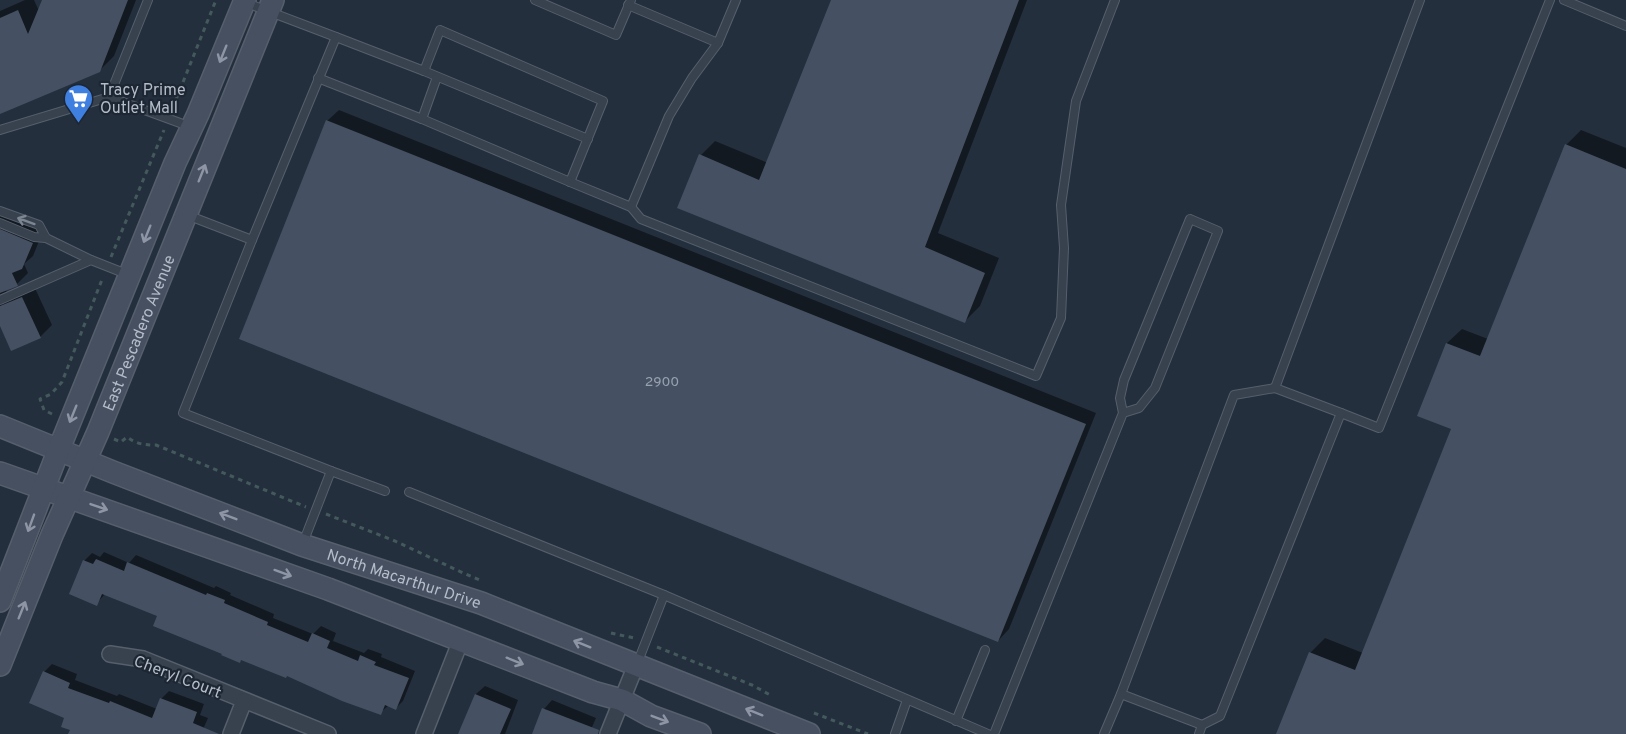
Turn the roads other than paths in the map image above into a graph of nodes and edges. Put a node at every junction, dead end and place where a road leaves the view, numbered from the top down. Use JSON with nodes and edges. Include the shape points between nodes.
{"nodes":[{"id":1,"x":148,"y":0,"type":"edge"},
{"id":2,"x":535,"y":0,"type":"edge"},
{"id":3,"x":736,"y":0,"type":"edge"},
{"id":4,"x":1115,"y":0,"type":"edge"},
{"id":5,"x":1420,"y":0,"type":"edge"},
{"id":6,"x":1550,"y":0,"type":"edge"},
{"id":7,"x":1564,"y":0,"type":"edge"},
{"id":8,"x":244,"y":1,"type":"edge"},
{"id":9,"x":629,"y":2,"type":"edge"},
{"id":10,"x":270,"y":6,"type":"edge"},
{"id":11,"x":1626,"y":26,"type":"edge"},
{"id":12,"x":336,"y":37,"type":"junction"},
{"id":13,"x":718,"y":44,"type":"junction"},
{"id":14,"x":424,"y":71,"type":"junction"},
{"id":15,"x":437,"y":77,"type":"junction"},
{"id":16,"x":318,"y":78,"type":"junction"},
{"id":17,"x":109,"y":97,"type":"junction"},
{"id":18,"x":422,"y":119,"type":"junction"},
{"id":19,"x":192,"y":128,"type":"junction"},
{"id":20,"x":0,"y":130,"type":"edge"},
{"id":21,"x":588,"y":139,"type":"junction"},
{"id":22,"x":570,"y":182,"type":"junction"},
{"id":23,"x":631,"y":207,"type":"junction"},
{"id":24,"x":0,"y":211,"type":"edge"},
{"id":25,"x":185,"y":214,"type":"junction"},
{"id":26,"x":0,"y":223,"type":"edge"},
{"id":27,"x":46,"y":238,"type":"junction"},
{"id":28,"x":252,"y":240,"type":"junction"},
{"id":29,"x":91,"y":260,"type":"junction"},
{"id":30,"x":130,"y":276,"type":"junction"},
{"id":31,"x":0,"y":300,"type":"edge"},
{"id":32,"x":1275,"y":388,"type":"junction"},
{"id":33,"x":1123,"y":413,"type":"junction"},
{"id":34,"x":1341,"y":413,"type":"junction"},
{"id":35,"x":0,"y":426,"type":"edge"},
{"id":36,"x":59,"y":449,"type":"junction"},
{"id":37,"x":85,"y":460,"type":"junction"},
{"id":38,"x":331,"y":471,"type":"junction"},
{"id":39,"x":0,"y":473,"type":"edge"},
{"id":40,"x":44,"y":489,"type":"junction"},
{"id":41,"x":385,"y":491,"type":"dead end"},
{"id":42,"x":409,"y":492,"type":"dead end"},
{"id":43,"x":69,"y":497,"type":"junction"},
{"id":44,"x":302,"y":545,"type":"junction"},
{"id":45,"x":664,"y":595,"type":"junction"},
{"id":46,"x":0,"y":601,"type":"edge"},
{"id":47,"x":461,"y":640,"type":"junction"},
{"id":48,"x":985,"y":650,"type":"dead end"},
{"id":49,"x":110,"y":654,"type":"dead end"},
{"id":50,"x":0,"y":665,"type":"edge"},
{"id":51,"x":636,"y":665,"type":"junction"},
{"id":52,"x":1121,"y":694,"type":"junction"},
{"id":53,"x":622,"y":700,"type":"junction"},
{"id":54,"x":907,"y":700,"type":"junction"},
{"id":55,"x":244,"y":701,"type":"junction"},
{"id":56,"x":956,"y":721,"type":"junction"},
{"id":57,"x":1202,"y":725,"type":"junction"},
{"id":58,"x":231,"y":734,"type":"edge"},
{"id":59,"x":328,"y":734,"type":"edge"},
{"id":60,"x":424,"y":734,"type":"edge"},
{"id":61,"x":608,"y":734,"type":"edge"},
{"id":62,"x":700,"y":734,"type":"edge"},
{"id":63,"x":809,"y":734,"type":"edge"},
{"id":64,"x":895,"y":734,"type":"edge"},
{"id":65,"x":988,"y":734,"type":"edge"},
{"id":66,"x":994,"y":734,"type":"edge"},
{"id":67,"x":1104,"y":734,"type":"edge"},
{"id":68,"x":1199,"y":734,"type":"edge"}],
"edges":[{"from":1,"to":17,"type":"lane"},
{"from":2,"to":9,"type":"lane","via":[[616,35]]},
{"from":3,"to":13,"type":"lane"},
{"from":4,"to":23,"type":"lane","via":[[1076,101],[1061,205],[1061,318],[1036,376],[641,219]]},
{"from":5,"to":32,"type":"lane"},
{"from":6,"to":34,"type":"lane","via":[[1379,428]]},
{"from":7,"to":11,"type":"lane"},
{"from":8,"to":10,"type":"lane"},
{"from":8,"to":19,"type":"main road","name":"East Pescadero Avenue","one_way":true},
{"from":9,"to":13,"type":"lane"},
{"from":10,"to":12,"type":"lane"},
{"from":25,"to":10,"type":"main road","name":"East Pescadero Avenue","one_way":true},
{"from":12,"to":14,"type":"lane"},
{"from":12,"to":16,"type":"lane"},
{"from":13,"to":23,"type":"lane","via":[[669,116]]},
{"from":14,"to":15,"type":"lane"},
{"from":14,"to":21,"type":"lane","via":[[440,30],[603,101]]},
{"from":15,"to":18,"type":"lane"},
{"from":15,"to":21,"type":"lane"},
{"from":16,"to":18,"type":"lane"},
{"from":16,"to":28,"type":"lane"},
{"from":17,"to":19,"type":"lane"},
{"from":17,"to":20,"type":"lane"},
{"from":18,"to":22,"type":"lane"},
{"from":19,"to":30,"type":"main road","name":"East Pescadero Avenue","one_way":true},
{"from":21,"to":22,"type":"lane"},
{"from":22,"to":23,"type":"lane"},
{"from":27,"to":24,"type":"lane","one_way":true,"via":[[39,225]]},
{"from":25,"to":28,"type":"lane"},
{"from":25,"to":37,"type":"main road","name":"East Pescadero Avenue"},
{"from":26,"to":27,"type":"lane"},
{"from":27,"to":29,"type":"lane"},
{"from":28,"to":38,"type":"lane","via":[[183,413]]},
{"from":29,"to":30,"type":"lane"},
{"from":29,"to":31,"type":"lane"},
{"from":30,"to":36,"type":"main road","name":"East Pescadero Avenue","one_way":true},
{"from":32,"to":34,"type":"lane"},
{"from":32,"to":52,"type":"lane","via":[[1234,395]]},
{"from":33,"to":33,"type":"lane","via":[[1139,408],[1155,388],[1218,231],[1190,219],[1124,380],[1120,398]]},
{"from":33,"to":66,"type":"lane"},
{"from":34,"to":57,"type":"lane","via":[[1220,716]]},
{"from":35,"to":36,"type":"main road","name":"North Macarthur Drive"},
{"from":36,"to":37,"type":"main road","name":"North Macarthur Drive"},
{"from":36,"to":40,"type":"main road","name":"East Pescadero Avenue"},
{"from":37,"to":43,"type":"main road","name":"East Pescadero Avenue"},
{"from":44,"to":37,"type":"main road","name":"North Macarthur Drive","one_way":true},
{"from":38,"to":41,"type":"lane"},
{"from":38,"to":44,"type":"lane"},
{"from":39,"to":40,"type":"main road","name":"North Macarthur Drive"},
{"from":40,"to":43,"type":"main road","name":"North Macarthur Drive"},
{"from":40,"to":46,"type":"main road","name":"East Pescadero Avenue","one_way":true},
{"from":42,"to":45,"type":"lane"},
{"from":43,"to":47,"type":"main road","name":"North Macarthur Drive","one_way":true},
{"from":50,"to":43,"type":"main road","name":"East Pescadero Avenue","one_way":true},
{"from":51,"to":44,"type":"main road","name":"North Macarthur Drive","one_way":true,"via":[[481,603]]},
{"from":45,"to":51,"type":"lane"},
{"from":45,"to":54,"type":"lane"},
{"from":47,"to":53,"type":"main road","name":"North Macarthur Drive","one_way":true},
{"from":47,"to":60,"type":"street"},
{"from":48,"to":56,"type":"lane"},
{"from":49,"to":55,"type":"street","name":"Cheryl Court","via":[[143,659]]},
{"from":51,"to":53,"type":"street"},
{"from":63,"to":51,"type":"main road","name":"North Macarthur Drive","one_way":true},
{"from":52,"to":57,"type":"lane"},
{"from":52,"to":67,"type":"lane"},
{"from":53,"to":61,"type":"street"},
{"from":53,"to":62,"type":"main road","name":"North Macarthur Drive","one_way":true,"via":[[651,716]]},
{"from":54,"to":56,"type":"lane"},
{"from":54,"to":64,"type":"lane"},
{"from":55,"to":58,"type":"street"},
{"from":55,"to":59,"type":"street","name":"Cheryl Court"},
{"from":56,"to":65,"type":"lane"},
{"from":57,"to":68,"type":"lane"}]}
